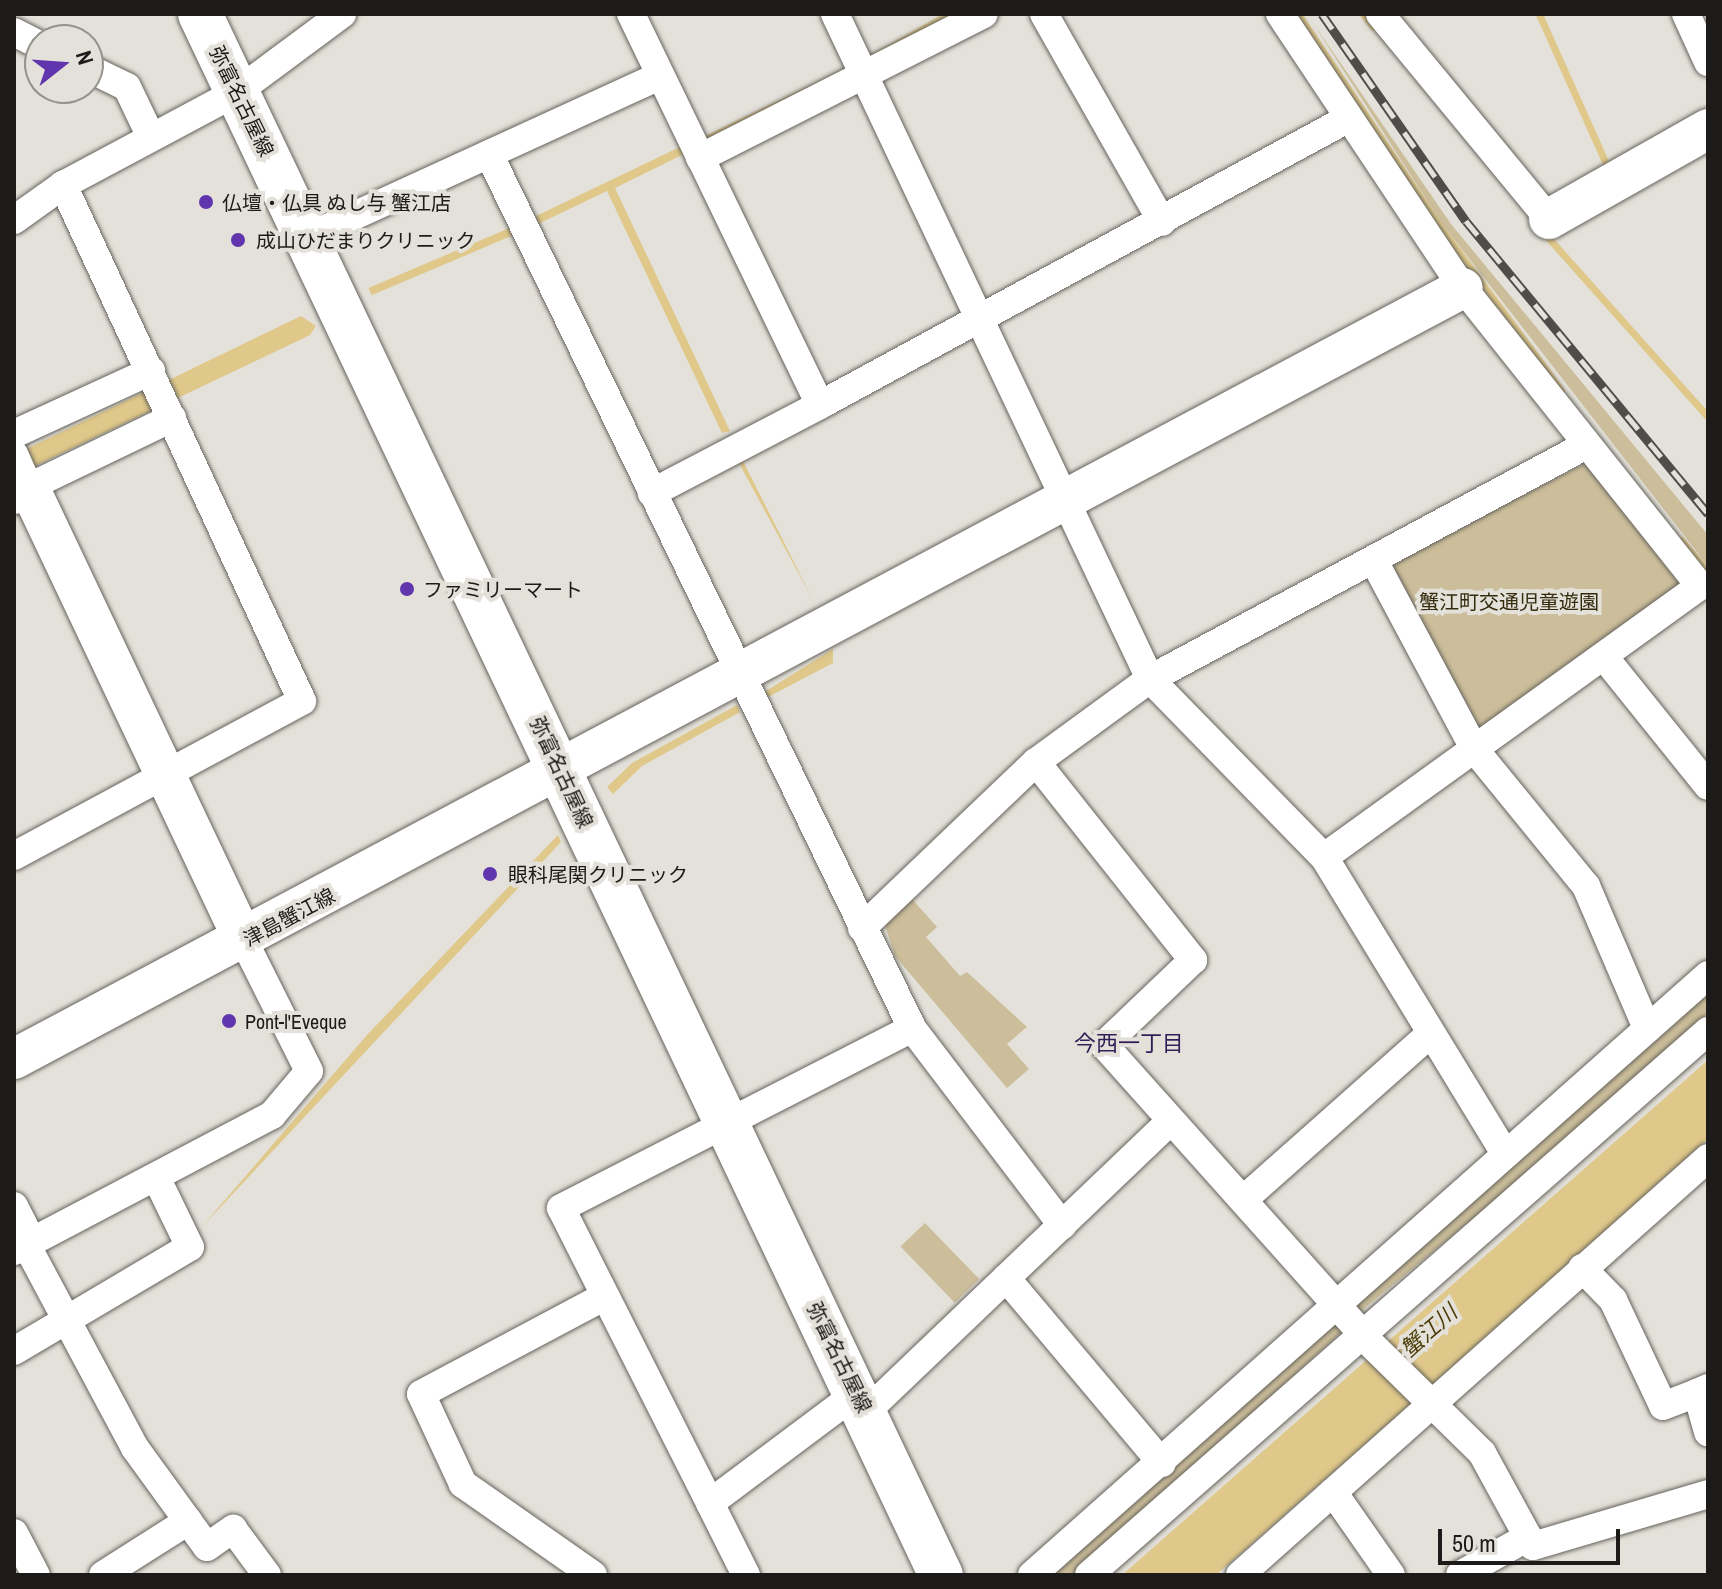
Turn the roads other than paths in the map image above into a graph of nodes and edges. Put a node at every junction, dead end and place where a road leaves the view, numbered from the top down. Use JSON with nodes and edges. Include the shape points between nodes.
{"nodes":[{"id":1,"x":200,"y":14,"type":"edge"},
{"id":2,"x":342,"y":14,"type":"edge"},
{"id":3,"x":631,"y":14,"type":"edge"},
{"id":4,"x":835,"y":14,"type":"edge"},
{"id":5,"x":984,"y":14,"type":"edge"},
{"id":6,"x":1044,"y":14,"type":"edge"},
{"id":7,"x":1280,"y":14,"type":"edge"},
{"id":8,"x":1380,"y":14,"type":"edge"},
{"id":9,"x":1686,"y":14,"type":"edge"},
{"id":10,"x":1708,"y":62,"type":"edge"},
{"id":11,"x":104,"y":76,"type":"edge"},
{"id":12,"x":660,"y":76,"type":"junction"},
{"id":13,"x":865,"y":77,"type":"junction"},
{"id":14,"x":237,"y":92,"type":"junction"},
{"id":15,"x":1349,"y":118,"type":"junction"},
{"id":16,"x":1708,"y":129,"type":"edge"},
{"id":17,"x":151,"y":137,"type":"junction"},
{"id":18,"x":489,"y":154,"type":"junction"},
{"id":19,"x":700,"y":158,"type":"junction"},
{"id":20,"x":63,"y":185,"type":"junction"},
{"id":21,"x":1549,"y":219,"type":"joint"},
{"id":22,"x":14,"y":220,"type":"edge"},
{"id":23,"x":1162,"y":222,"type":"junction"},
{"id":24,"x":308,"y":237,"type":"junction"},
{"id":25,"x":1463,"y":288,"type":"junction"},
{"id":26,"x":981,"y":321,"type":"junction"},
{"id":27,"x":153,"y":375,"type":"junction"},
{"id":28,"x":820,"y":405,"type":"junction"},
{"id":29,"x":169,"y":412,"type":"junction"},
{"id":30,"x":14,"y":434,"type":"edge"},
{"id":31,"x":1583,"y":447,"type":"junction"},
{"id":32,"x":20,"y":478,"type":"edge"},
{"id":33,"x":652,"y":493,"type":"junction"},
{"id":34,"x":1066,"y":497,"type":"junction"},
{"id":35,"x":1374,"y":561,"type":"junction"},
{"id":36,"x":1704,"y":591,"type":"edge"},
{"id":37,"x":1605,"y":658,"type":"junction"},
{"id":38,"x":737,"y":673,"type":"junction"},
{"id":39,"x":1150,"y":679,"type":"junction"},
{"id":40,"x":1475,"y":750,"type":"junction"},
{"id":41,"x":1036,"y":762,"type":"junction"},
{"id":42,"x":561,"y":769,"type":"junction"},
{"id":43,"x":163,"y":776,"type":"junction"},
{"id":44,"x":1708,"y":786,"type":"edge"},
{"id":45,"x":14,"y":856,"type":"edge"},
{"id":46,"x":1324,"y":857,"type":"junction"},
{"id":47,"x":862,"y":928,"type":"junction"},
{"id":48,"x":244,"y":941,"type":"junction"},
{"id":49,"x":1708,"y":975,"type":"edge"},
{"id":50,"x":912,"y":1028,"type":"junction"},
{"id":51,"x":1647,"y":1028,"type":"junction"},
{"id":52,"x":1708,"y":1031,"type":"edge"},
{"id":53,"x":1431,"y":1033,"type":"junction"},
{"id":54,"x":14,"y":1059,"type":"edge"},
{"id":55,"x":1171,"y":1121,"type":"junction"},
{"id":56,"x":727,"y":1122,"type":"junction"},
{"id":57,"x":1505,"y":1154,"type":"junction"},
{"id":58,"x":1708,"y":1158,"type":"edge"},
{"id":59,"x":156,"y":1177,"type":"junction"},
{"id":60,"x":1243,"y":1200,"type":"junction"},
{"id":61,"x":14,"y":1206,"type":"edge"},
{"id":62,"x":1062,"y":1225,"type":"junction"},
{"id":63,"x":24,"y":1246,"type":"edge"},
{"id":64,"x":1582,"y":1268,"type":"junction"},
{"id":65,"x":1006,"y":1278,"type":"junction"},
{"id":66,"x":605,"y":1296,"type":"junction"},
{"id":67,"x":1337,"y":1303,"type":"junction"},
{"id":68,"x":64,"y":1321,"type":"junction"},
{"id":69,"x":1367,"y":1339,"type":"junction"},
{"id":70,"x":14,"y":1351,"type":"edge"},
{"id":71,"x":1702,"y":1390,"type":"edge"},
{"id":72,"x":862,"y":1402,"type":"junction"},
{"id":73,"x":1426,"y":1402,"type":"junction"},
{"id":74,"x":1708,"y":1432,"type":"edge"},
{"id":75,"x":1162,"y":1463,"type":"junction"},
{"id":76,"x":1333,"y":1492,"type":"junction"},
{"id":77,"x":1708,"y":1494,"type":"edge"},
{"id":78,"x":710,"y":1503,"type":"junction"},
{"id":79,"x":188,"y":1521,"type":"junction"},
{"id":80,"x":14,"y":1533,"type":"edge"},
{"id":81,"x":1528,"y":1537,"type":"junction"},
{"id":82,"x":36,"y":1575,"type":"edge"},
{"id":83,"x":103,"y":1575,"type":"edge"},
{"id":84,"x":267,"y":1575,"type":"edge"},
{"id":85,"x":593,"y":1575,"type":"edge"},
{"id":86,"x":746,"y":1575,"type":"edge"},
{"id":87,"x":941,"y":1575,"type":"edge"},
{"id":88,"x":1032,"y":1575,"type":"edge"},
{"id":89,"x":1089,"y":1575,"type":"edge"},
{"id":90,"x":1240,"y":1575,"type":"edge"},
{"id":91,"x":1391,"y":1575,"type":"edge"},
{"id":92,"x":1460,"y":1575,"type":"edge"}],
"edges":[{"from":1,"to":14,"type":"main road","name":"弥富名古屋線"},
{"from":2,"to":14,"type":"street"},
{"from":3,"to":12,"type":"street"},
{"from":4,"to":13,"type":"street"},
{"from":5,"to":13,"type":"street"},
{"from":6,"to":23,"type":"street"},
{"from":7,"to":15,"type":"street"},
{"from":8,"to":21,"type":"street"},
{"from":9,"to":10,"type":"street"},
{"from":11,"to":17,"type":"street","via":[[127,87]]},
{"from":12,"to":18,"type":"street"},
{"from":12,"to":19,"type":"street"},
{"from":13,"to":19,"type":"street"},
{"from":13,"to":26,"type":"street"},
{"from":14,"to":17,"type":"street"},
{"from":14,"to":24,"type":"main road","name":"弥富名古屋線"},
{"from":15,"to":23,"type":"street"},
{"from":15,"to":25,"type":"street"},
{"from":16,"to":21,"type":"street"},
{"from":17,"to":20,"type":"street"},
{"from":18,"to":24,"type":"street"},
{"from":18,"to":33,"type":"street"},
{"from":19,"to":28,"type":"street"},
{"from":20,"to":22,"type":"street"},
{"from":20,"to":27,"type":"street"},
{"from":23,"to":26,"type":"street"},
{"from":24,"to":42,"type":"main road","name":"弥富名古屋線"},
{"from":25,"to":31,"type":"street"},
{"from":25,"to":34,"type":"street","name":"津島蟹江線"},
{"from":26,"to":28,"type":"street"},
{"from":26,"to":34,"type":"street"},
{"from":27,"to":29,"type":"street"},
{"from":27,"to":30,"type":"street"},
{"from":28,"to":33,"type":"street"},
{"from":29,"to":32,"type":"street"},
{"from":29,"to":43,"type":"street","via":[[302,701]]},
{"from":31,"to":35,"type":"street"},
{"from":31,"to":36,"type":"street"},
{"from":32,"to":43,"type":"street"},
{"from":33,"to":38,"type":"street"},
{"from":34,"to":38,"type":"street","name":"津島蟹江線"},
{"from":34,"to":39,"type":"street"},
{"from":35,"to":39,"type":"street"},
{"from":35,"to":40,"type":"street"},
{"from":36,"to":37,"type":"street"},
{"from":37,"to":40,"type":"street"},
{"from":37,"to":44,"type":"street"},
{"from":38,"to":42,"type":"street","name":"津島蟹江線"},
{"from":38,"to":47,"type":"street"},
{"from":39,"to":41,"type":"street"},
{"from":39,"to":46,"type":"street"},
{"from":40,"to":46,"type":"street"},
{"from":40,"to":51,"type":"street","via":[[1586,886]]},
{"from":41,"to":47,"type":"street"},
{"from":41,"to":55,"type":"street","via":[[1193,960],[1104,1045]]},
{"from":42,"to":48,"type":"street","name":"津島蟹江線"},
{"from":42,"to":56,"type":"main road","name":"弥富名古屋線"},
{"from":43,"to":45,"type":"street"},
{"from":43,"to":48,"type":"street"},
{"from":46,"to":53,"type":"street"},
{"from":47,"to":50,"type":"street"},
{"from":48,"to":54,"type":"street","name":"津島蟹江線"},
{"from":48,"to":59,"type":"street","via":[[309,1071],[272,1115]]},
{"from":49,"to":51,"type":"street"},
{"from":50,"to":56,"type":"street"},
{"from":50,"to":62,"type":"street"},
{"from":51,"to":57,"type":"street"},
{"from":52,"to":69,"type":"street"},
{"from":53,"to":57,"type":"street"},
{"from":53,"to":60,"type":"street"},
{"from":55,"to":60,"type":"street"},
{"from":55,"to":62,"type":"street"},
{"from":56,"to":66,"type":"street","via":[[561,1208]]},
{"from":56,"to":72,"type":"main road","name":"弥富名古屋線"},
{"from":57,"to":67,"type":"street"},
{"from":58,"to":64,"type":"street"},
{"from":59,"to":63,"type":"street"},
{"from":59,"to":68,"type":"street","via":[[190,1247]]},
{"from":60,"to":67,"type":"street"},
{"from":61,"to":63,"type":"street"},
{"from":62,"to":65,"type":"street"},
{"from":63,"to":68,"type":"street"},
{"from":64,"to":71,"type":"street","via":[[1613,1300],[1663,1406]]},
{"from":64,"to":73,"type":"street"},
{"from":65,"to":72,"type":"street"},
{"from":65,"to":75,"type":"street"},
{"from":66,"to":78,"type":"street"},
{"from":66,"to":85,"type":"street","via":[[421,1394],[463,1484]]},
{"from":67,"to":69,"type":"street"},
{"from":67,"to":75,"type":"street"},
{"from":68,"to":70,"type":"street"},
{"from":68,"to":79,"type":"street","via":[[135,1448]]},
{"from":69,"to":73,"type":"street"},
{"from":69,"to":89,"type":"street"},
{"from":71,"to":74,"type":"street"},
{"from":72,"to":78,"type":"street"},
{"from":72,"to":87,"type":"main road","name":"弥富名古屋線"},
{"from":73,"to":76,"type":"street"},
{"from":73,"to":81,"type":"street","via":[[1482,1453]]},
{"from":75,"to":88,"type":"street"},
{"from":76,"to":90,"type":"street"},
{"from":76,"to":91,"type":"street"},
{"from":77,"to":81,"type":"street","via":[[1533,1546]]},
{"from":78,"to":86,"type":"street"},
{"from":79,"to":83,"type":"street"},
{"from":79,"to":84,"type":"street","via":[[207,1547],[233,1529]]},
{"from":80,"to":82,"type":"street"},
{"from":81,"to":92,"type":"street"}]}
